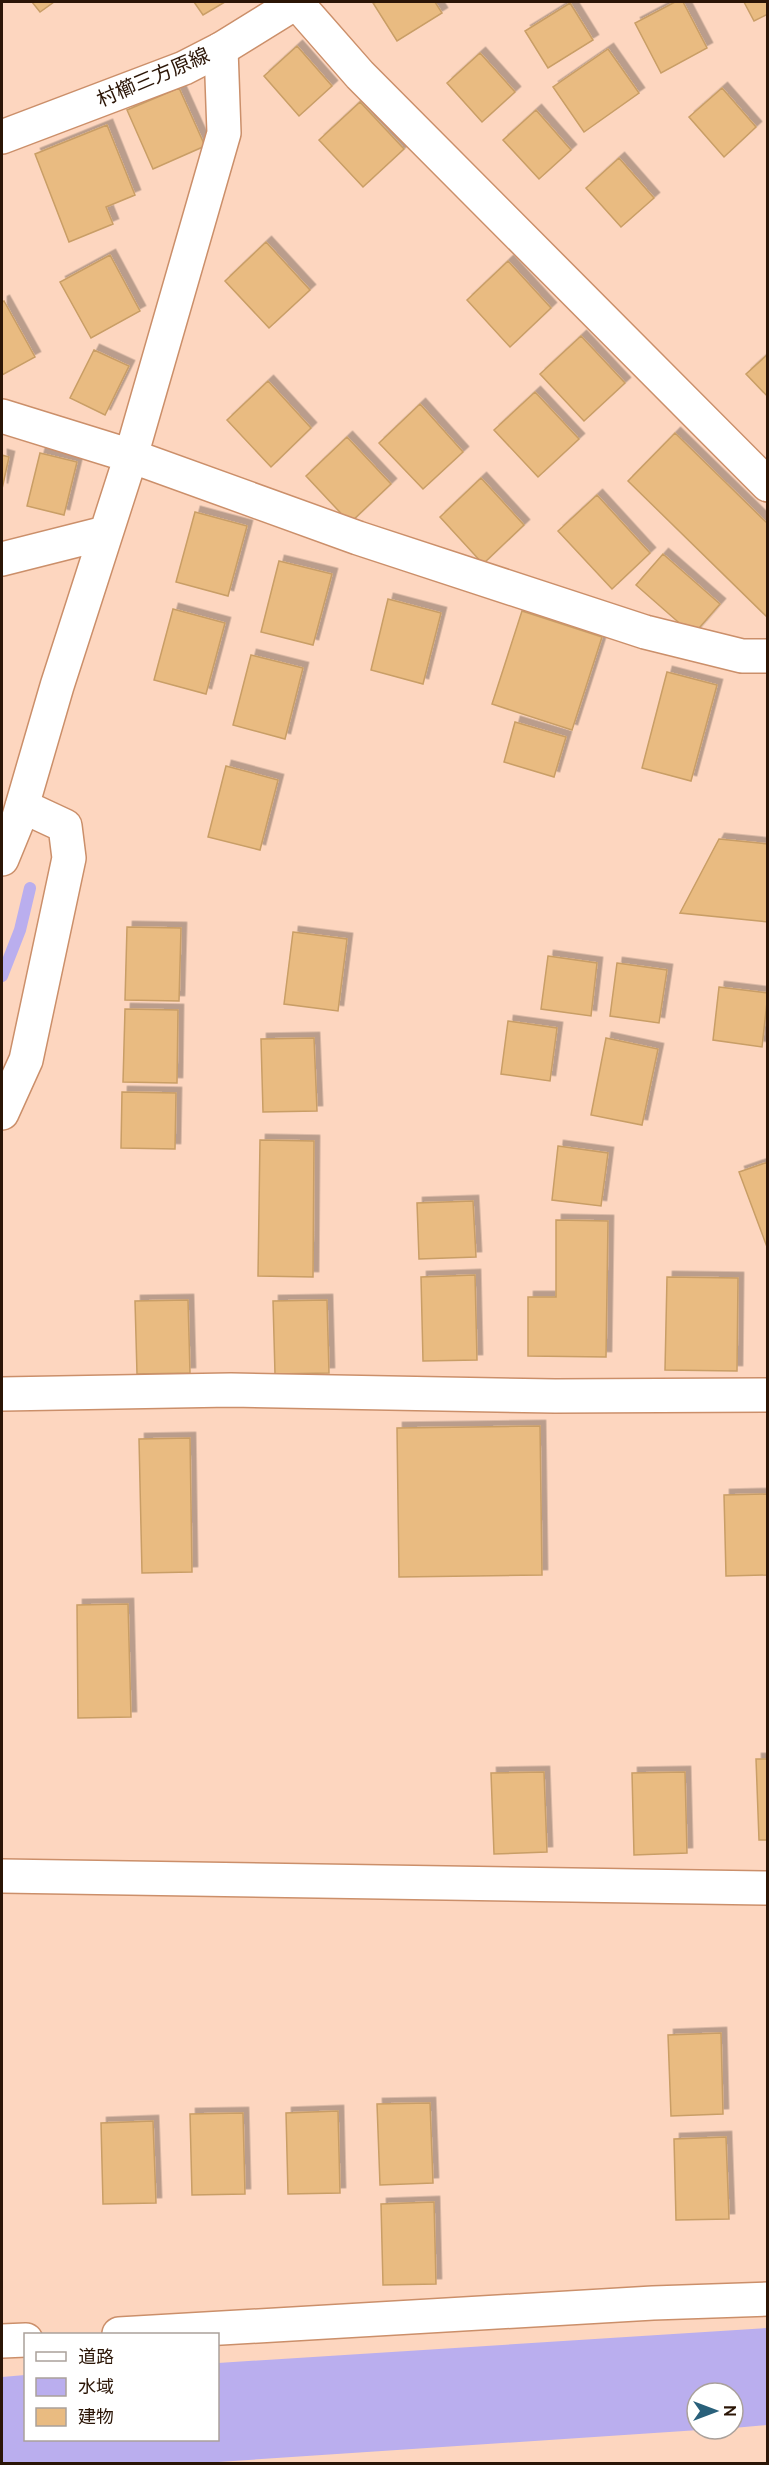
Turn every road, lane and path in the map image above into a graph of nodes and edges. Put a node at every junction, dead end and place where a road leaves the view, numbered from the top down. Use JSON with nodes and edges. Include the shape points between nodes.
{"nodes":[{"id":1,"x":297,"y":2,"type":"edge"},
{"id":2,"x":221,"y":49,"type":"junction"},
{"id":3,"x":2,"y":137,"type":"edge"},
{"id":4,"x":2,"y":416,"type":"edge"},
{"id":5,"x":132,"y":456,"type":"junction"},
{"id":6,"x":768,"y":485,"type":"edge"},
{"id":7,"x":105,"y":533,"type":"junction"},
{"id":8,"x":2,"y":559,"type":"edge"},
{"id":9,"x":768,"y":656,"type":"edge"},
{"id":10,"x":22,"y":806,"type":"junction"},
{"id":11,"x":2,"y":859,"type":"edge"},
{"id":12,"x":2,"y":1113,"type":"edge"},
{"id":13,"x":2,"y":1394,"type":"edge"},
{"id":14,"x":768,"y":1395,"type":"edge"},
{"id":15,"x":2,"y":1876,"type":"edge"},
{"id":16,"x":768,"y":1888,"type":"edge"},
{"id":17,"x":768,"y":2299,"type":"edge"},
{"id":18,"x":135,"y":2333,"type":"edge"},
{"id":19,"x":24,"y":2340,"type":"edge"},
{"id":20,"x":2,"y":2341,"type":"edge"}],
"edges":[{"from":1,"to":2,"type":"street","name":"村櫛三方原線"},
{"from":1,"to":6,"type":"street","via":[[360,75]]},
{"from":2,"to":3,"type":"street","name":"村櫛三方原線","via":[[184,68]]},
{"from":2,"to":5,"type":"street","via":[[224,133]]},
{"from":4,"to":5,"type":"street"},
{"from":5,"to":7,"type":"street"},
{"from":5,"to":9,"type":"street","via":[[358,538],[645,632],[742,656]]},
{"from":7,"to":8,"type":"street"},
{"from":7,"to":10,"type":"street"},
{"from":10,"to":11,"type":"street"},
{"from":10,"to":12,"type":"street","via":[[65,826],[69,858],[26,1060]]},
{"from":13,"to":14,"type":"street","via":[[231,1390]]},
{"from":15,"to":16,"type":"street"},
{"from":17,"to":18,"type":"street"},
{"from":19,"to":20,"type":"street"}]}
